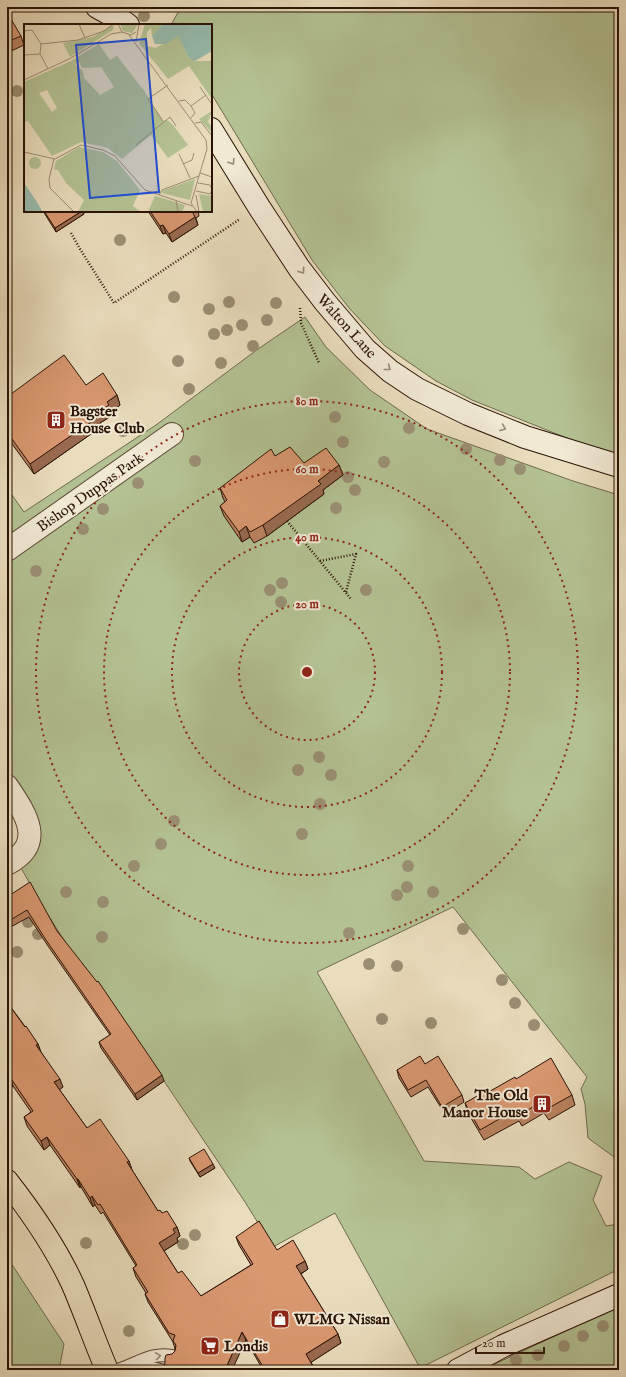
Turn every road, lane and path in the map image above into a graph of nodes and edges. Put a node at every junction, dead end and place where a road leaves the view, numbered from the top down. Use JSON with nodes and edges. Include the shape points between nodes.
{"nodes":[{"id":1,"x":97,"y":7,"type":"edge"},
{"id":2,"x":127,"y":24,"type":"edge"},
{"id":3,"x":212,"y":131,"type":"edge"},
{"id":4,"x":259,"y":207,"type":"junction"},
{"id":5,"x":72,"y":233,"type":"dead end"},
{"id":6,"x":300,"y":304,"type":"dead end"},
{"id":7,"x":319,"y":363,"type":"dead end"},
{"id":8,"x":172,"y":434,"type":"dead end"},
{"id":9,"x":619,"y":466,"type":"edge"},
{"id":10,"x":287,"y":521,"type":"edge"},
{"id":11,"x":7,"y":550,"type":"edge"},
{"id":12,"x":320,"y":560,"type":"junction"},
{"id":13,"x":346,"y":592,"type":"junction"},
{"id":14,"x":351,"y":599,"type":"dead end"},
{"id":15,"x":7,"y":786,"type":"edge"},
{"id":16,"x":7,"y":864,"type":"edge"},
{"id":17,"x":7,"y":1181,"type":"edge"},
{"id":18,"x":619,"y":1295,"type":"edge"},
{"id":19,"x":94,"y":1338,"type":"junction"},
{"id":20,"x":172,"y":1356,"type":"edge"},
{"id":21,"x":116,"y":1369,"type":"edge"},
{"id":22,"x":92,"y":1370,"type":"edge"},
{"id":23,"x":138,"y":1370,"type":"edge"},
{"id":24,"x":161,"y":1370,"type":"edge"},
{"id":25,"x":458,"y":1370,"type":"edge"}],
"edges":[{"from":1,"to":2,"type":"main road"},
{"from":3,"to":4,"type":"main road","name":"Walton Lane","one_way":true},
{"from":4,"to":5,"type":"path","via":[[114,303]]},
{"from":4,"to":9,"type":"main road","name":"Walton Lane","one_way":true,"via":[[324,302],[365,350],[390,371],[417,389],[468,414],[525,437]]},
{"from":6,"to":7,"type":"path","via":[[301,323]]},
{"from":8,"to":11,"type":"main road","name":"Bishop Duppas Park"},
{"from":10,"to":12,"type":"path"},
{"from":12,"to":13,"type":"path"},
{"from":12,"to":13,"type":"path","via":[[356,554]]},
{"from":13,"to":14,"type":"path"},
{"from":15,"to":16,"type":"main road","via":[[24,811],[29,826],[29,842],[23,854]]},
{"from":17,"to":19,"type":"main road","via":[[56,1252]]},
{"from":18,"to":25,"type":"main road","via":[[503,1346]]},
{"from":19,"to":21,"type":"main road"},
{"from":19,"to":22,"type":"main road"},
{"from":21,"to":20,"type":"lane","one_way":true,"via":[[162,1354]]},
{"from":21,"to":23,"type":"lane"},
{"from":21,"to":24,"type":"lane","via":[[137,1365]]}]}
